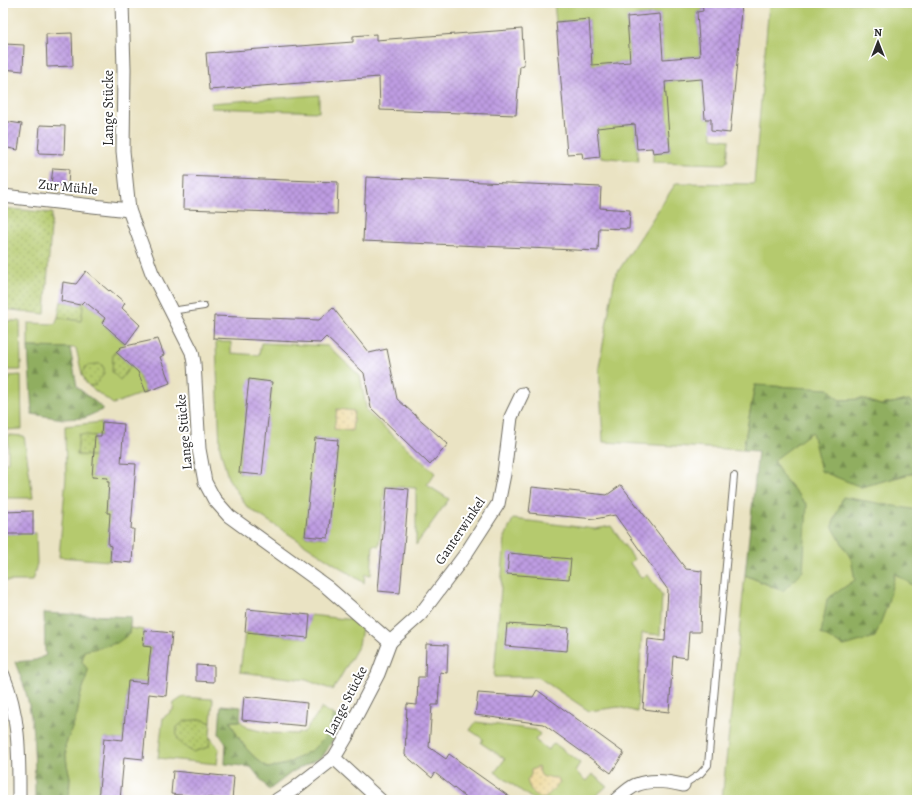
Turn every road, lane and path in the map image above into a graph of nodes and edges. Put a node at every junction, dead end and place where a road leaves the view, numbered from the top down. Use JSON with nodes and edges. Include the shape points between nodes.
{"nodes":[{"id":1,"x":122,"y":3,"type":"edge"},
{"id":2,"x":3,"y":196,"type":"edge"},
{"id":3,"x":129,"y":210,"type":"junction"},
{"id":4,"x":204,"y":306,"type":"dead end"},
{"id":5,"x":171,"y":311,"type":"junction"},
{"id":6,"x":522,"y":394,"type":"dead end"},
{"id":7,"x":734,"y":476,"type":"dead end"},
{"id":8,"x":390,"y":642,"type":"junction"},
{"id":9,"x":3,"y":675,"type":"edge"},
{"id":10,"x":334,"y":758,"type":"junction"},
{"id":11,"x":683,"y":785,"type":"joint"},
{"id":12,"x":19,"y":800,"type":"edge"},
{"id":13,"x":276,"y":800,"type":"edge"},
{"id":14,"x":380,"y":800,"type":"edge"},
{"id":15,"x":616,"y":800,"type":"edge"}],
"edges":[{"from":1,"to":3,"type":"street","name":"Lange Stücke","via":[[123,151]]},
{"from":2,"to":3,"type":"street","name":"Zur Mühle"},
{"from":3,"to":5,"type":"street","name":"Lange Stücke","via":[[147,261]]},
{"from":4,"to":5,"type":"lane"},
{"from":5,"to":8,"type":"street","name":"Lange Stücke","via":[[192,352],[199,449],[205,482],[214,499],[229,516],[327,588]]},
{"from":6,"to":8,"type":"street","name":"Ganterwinkel","via":[[511,417],[498,504],[466,555],[420,615]]},
{"from":7,"to":11,"type":"lane","via":[[708,765],[700,774]]},
{"from":8,"to":10,"type":"street","name":"Lange Stücke","via":[[378,674]]},
{"from":9,"to":12,"type":"street","via":[[10,693],[18,734]]},
{"from":10,"to":13,"type":"street"},
{"from":10,"to":14,"type":"street","name":"Lange Stücke"},
{"from":11,"to":15,"type":"street","via":[[652,781],[635,785]]}]}
